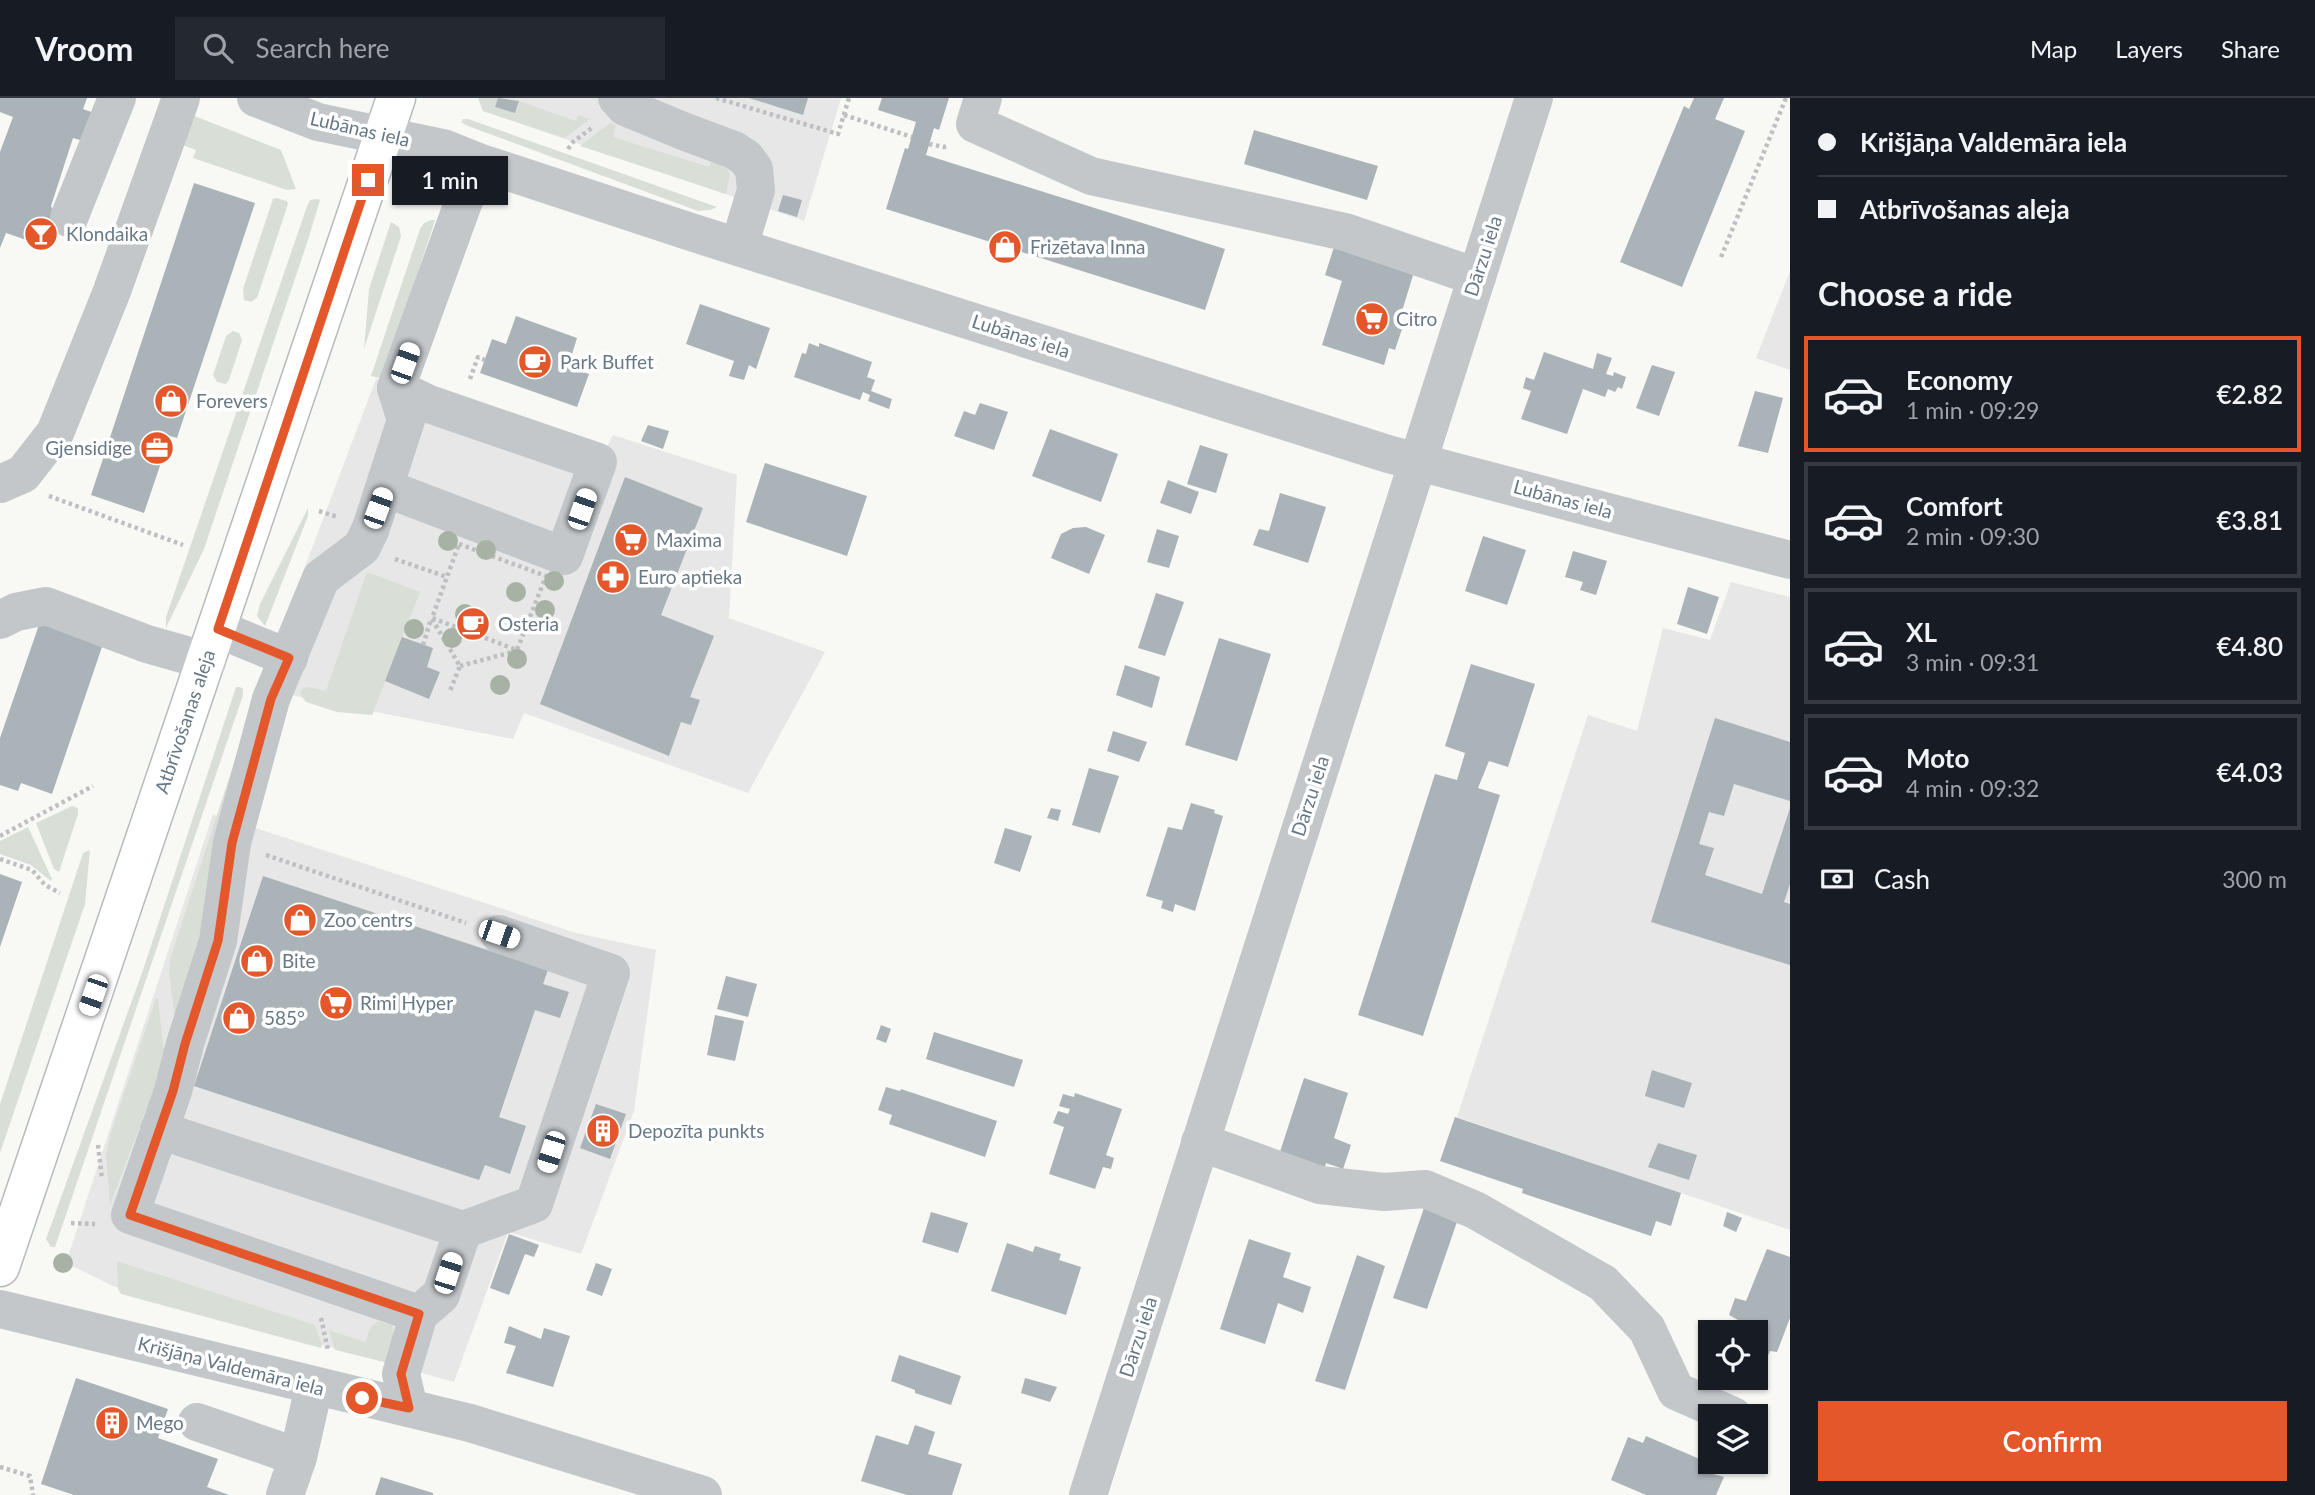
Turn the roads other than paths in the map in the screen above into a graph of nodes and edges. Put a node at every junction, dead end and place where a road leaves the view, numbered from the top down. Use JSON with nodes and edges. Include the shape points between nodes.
{"nodes":[{"id":1,"x":117,"y":98,"type":"edge"},
{"id":2,"x":181,"y":98,"type":"edge"},
{"id":3,"x":256,"y":98,"type":"edge"},
{"id":4,"x":396,"y":98,"type":"edge"},
{"id":5,"x":983,"y":98,"type":"edge"},
{"id":6,"x":1534,"y":98,"type":"edge"},
{"id":7,"x":607,"y":111,"type":"edge"},
{"id":8,"x":383,"y":135,"type":"junction"},
{"id":9,"x":478,"y":162,"type":"junction"},
{"id":10,"x":69,"y":218,"type":"dead end"},
{"id":11,"x":739,"y":247,"type":"junction"},
{"id":12,"x":1477,"y":277,"type":"junction"},
{"id":13,"x":396,"y":388,"type":"junction"},
{"id":14,"x":1418,"y":461,"type":"junction"},
{"id":15,"x":3,"y":482,"type":"edge"},
{"id":16,"x":385,"y":488,"type":"junction"},
{"id":17,"x":1790,"y":560,"type":"edge"},
{"id":18,"x":0,"y":620,"type":"edge"},
{"id":19,"x":212,"y":645,"type":"junction"},
{"id":20,"x":289,"y":658,"type":"junction"},
{"id":21,"x":499,"y":934,"type":"road end"},
{"id":22,"x":159,"y":1130,"type":"junction"},
{"id":23,"x":1200,"y":1142,"type":"junction"},
{"id":24,"x":463,"y":1230,"type":"junction"},
{"id":25,"x":0,"y":1267,"type":"edge"},
{"id":26,"x":0,"y":1309,"type":"edge"},
{"id":27,"x":419,"y":1314,"type":"junction"},
{"id":28,"x":314,"y":1387,"type":"junction"},
{"id":29,"x":1706,"y":1404,"type":"edge"},
{"id":30,"x":409,"y":1408,"type":"junction"},
{"id":31,"x":197,"y":1422,"type":"dead end"},
{"id":32,"x":298,"y":1457,"type":"junction"},
{"id":33,"x":285,"y":1495,"type":"edge"},
{"id":34,"x":703,"y":1495,"type":"edge"},
{"id":35,"x":1088,"y":1495,"type":"edge"}],
"edges":[{"from":1,"to":10,"type":"street"},
{"from":2,"to":15,"type":"street","via":[[55,433],[23,474]]},
{"from":3,"to":8,"type":"street","name":"Lubānas iela","via":[[318,122]]},
{"from":4,"to":8,"type":"main road","name":"Atbrīvošanas aleja"},
{"from":5,"to":12,"type":"street","via":[[975,124],[1091,176],[1345,232]]},
{"from":6,"to":12,"type":"street","name":"Dārzu iela"},
{"from":7,"to":11,"type":"street","via":[[625,107],[746,158],[754,169],[757,190]]},
{"from":8,"to":9,"type":"street","name":"Lubānas iela","via":[[443,148]]},
{"from":8,"to":19,"type":"main road","name":"Atbrīvošanas aleja"},
{"from":9,"to":11,"type":"street","name":"Lubānas iela"},
{"from":9,"to":13,"type":"street"},
{"from":11,"to":14,"type":"street","name":"Lubānas iela"},
{"from":12,"to":14,"type":"street","name":"Dārzu iela"},
{"from":13,"to":16,"type":"street","via":[[405,421]]},
{"from":13,"to":16,"type":"street","via":[[429,404],[598,462],[564,556]]},
{"from":14,"to":17,"type":"street","name":"Lubānas iela"},
{"from":14,"to":23,"type":"street","name":"Dārzu iela"},
{"from":16,"to":20,"type":"street","via":[[362,547],[321,578]]},
{"from":18,"to":19,"type":"street","via":[[46,607],[147,644]]},
{"from":19,"to":20,"type":"street"},
{"from":19,"to":25,"type":"main road","name":"Atbrīvošanas aleja"},
{"from":20,"to":22,"type":"street","via":[[271,699],[232,843],[218,941]]},
{"from":21,"to":24,"type":"street","via":[[611,973],[534,1204]]},
{"from":22,"to":24,"type":"street"},
{"from":22,"to":27,"type":"street","via":[[130,1215]]},
{"from":23,"to":29,"type":"street","via":[[1320,1185],[1384,1192],[1425,1189],[1475,1210],[1603,1283],[1647,1329],[1676,1391]]},
{"from":23,"to":35,"type":"street","name":"Dārzu iela"},
{"from":24,"to":27,"type":"street","via":[[441,1295]]},
{"from":26,"to":28,"type":"street","name":"Krišjāņa Valdemāra iela"},
{"from":27,"to":30,"type":"street","via":[[401,1374]]},
{"from":28,"to":30,"type":"street","name":"Krišjāņa Valdemāra iela"},
{"from":28,"to":32,"type":"street"},
{"from":30,"to":34,"type":"street","name":"Krišjāņa Valdemāra iela"},
{"from":31,"to":32,"type":"street"},
{"from":32,"to":33,"type":"street"}]}
